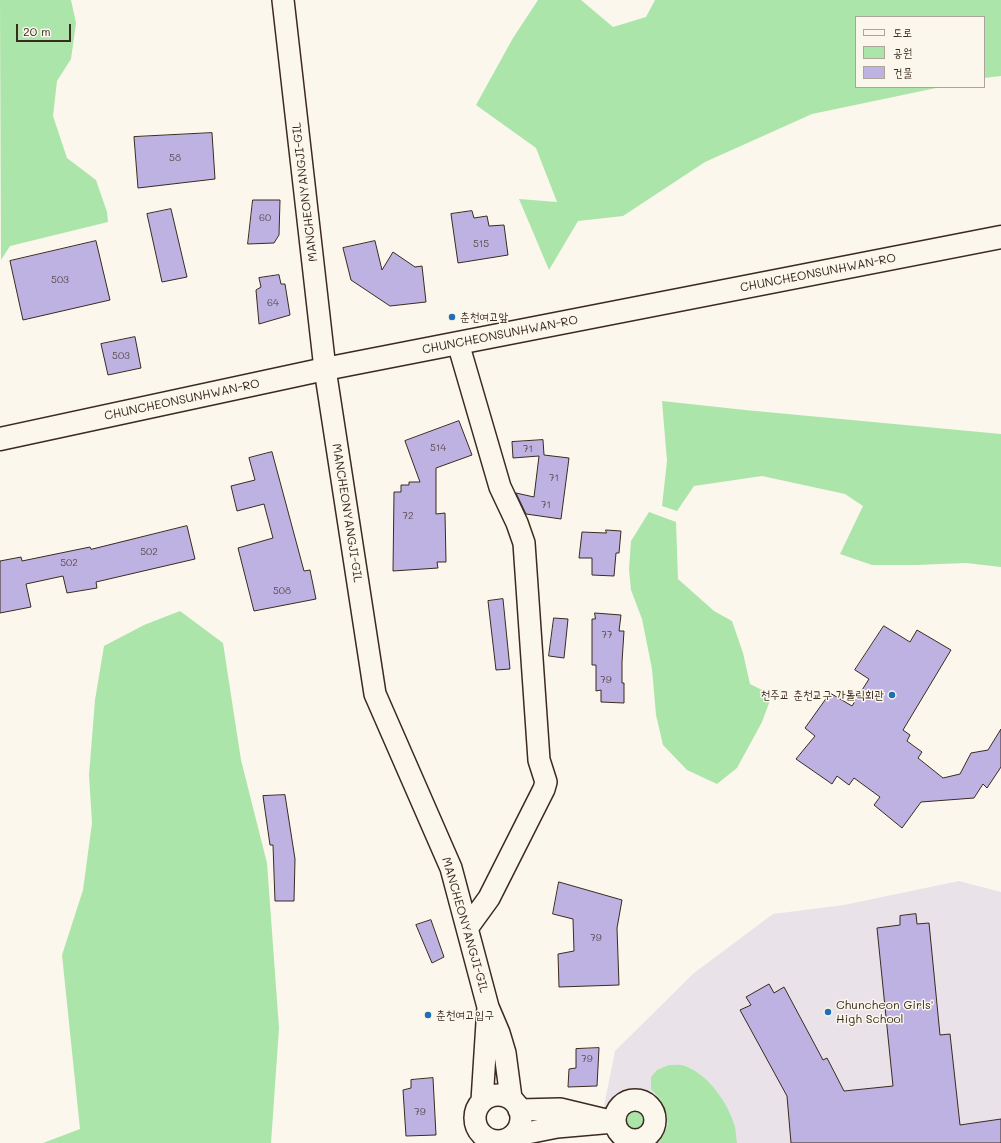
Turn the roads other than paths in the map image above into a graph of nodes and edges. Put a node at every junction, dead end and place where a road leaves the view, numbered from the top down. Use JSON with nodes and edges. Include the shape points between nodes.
{"nodes":[{"id":1,"x":283,"y":0,"type":"edge"},
{"id":2,"x":1001,"y":237,"type":"edge"},
{"id":3,"x":458,"y":343,"type":"junction"},
{"id":4,"x":325,"y":369,"type":"junction"},
{"id":5,"x":0,"y":439,"type":"edge"},
{"id":6,"x":468,"y":927,"type":"junction"},
{"id":7,"x":488,"y":1007,"type":"junction"},
{"id":8,"x":482,"y":1102,"type":"junction"},
{"id":9,"x":515,"y":1104,"type":"junction"},
{"id":10,"x":504,"y":1140,"type":"edge"}],
"edges":[{"from":1,"to":4,"type":"street","name":"MANCHEONYANGJI-GIL"},
{"from":2,"to":3,"type":"street","name":"CHUNCHEONSUNHWAN-RO"},
{"from":3,"to":4,"type":"street","name":"CHUNCHEONSUNHWAN-RO"},
{"from":3,"to":6,"type":"street","via":[[500,487],[524,543],[539,760],[546,782],[489,898]]},
{"from":4,"to":5,"type":"street","name":"CHUNCHEONSUNHWAN-RO"},
{"from":4,"to":6,"type":"street","name":"MANCHEONYANGJI-GIL","via":[[375,694],[451,868]]},
{"from":6,"to":7,"type":"street","name":"MANCHEONYANGJI-GIL"},
{"from":7,"to":8,"type":"street"},
{"from":7,"to":9,"type":"street","via":[[499,1033]]},
{"from":8,"to":9,"type":"street","via":[[496,1095],[504,1096]]},
{"from":8,"to":10,"type":"street","via":[[475,1115],[479,1130],[491,1140]]},
{"from":9,"to":10,"type":"street","via":[[521,1117],[520,1124],[517,1130]]},
{"from":9,"to":10,"type":"street","via":[[560,1109],[614,1122],[557,1127]]}]}
